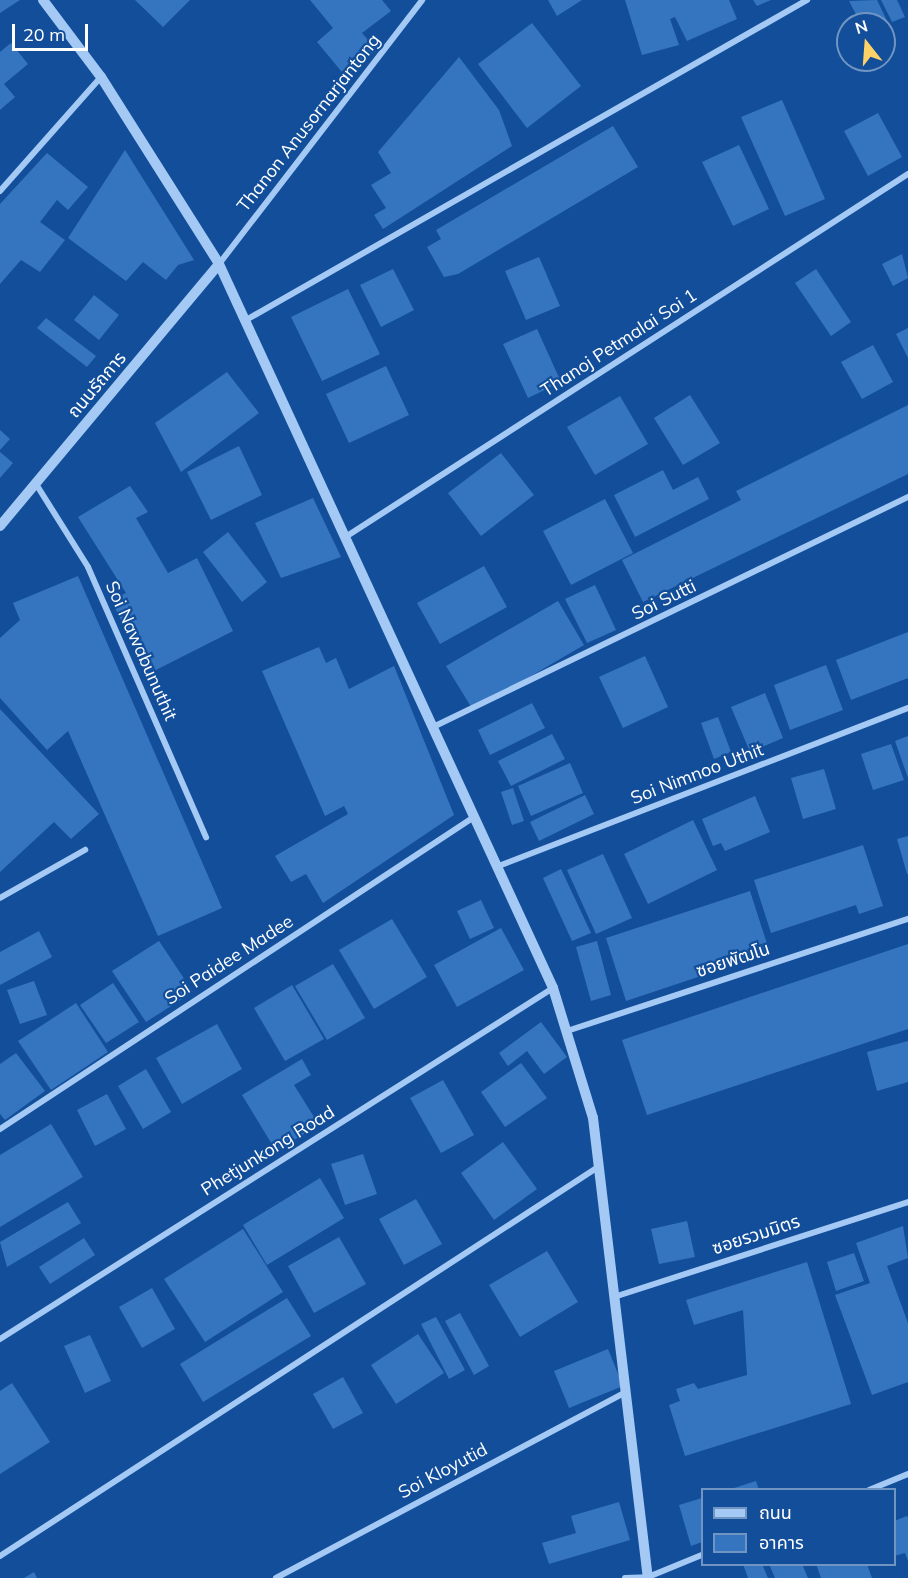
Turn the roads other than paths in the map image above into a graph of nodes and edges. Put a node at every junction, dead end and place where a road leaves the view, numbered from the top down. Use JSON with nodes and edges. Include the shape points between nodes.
{"nodes":[{"id":1,"x":43,"y":0,"type":"edge"},
{"id":2,"x":422,"y":0,"type":"edge"},
{"id":3,"x":807,"y":0,"type":"edge"},
{"id":4,"x":101,"y":77,"type":"junction"},
{"id":5,"x":908,"y":174,"type":"edge"},
{"id":6,"x":0,"y":191,"type":"edge"},
{"id":7,"x":219,"y":264,"type":"junction"},
{"id":8,"x":246,"y":320,"type":"junction"},
{"id":9,"x":36,"y":484,"type":"junction"},
{"id":10,"x":908,"y":497,"type":"edge"},
{"id":11,"x":0,"y":526,"type":"edge"},
{"id":12,"x":347,"y":536,"type":"junction"},
{"id":13,"x":908,"y":708,"type":"edge"},
{"id":14,"x":433,"y":727,"type":"junction"},
{"id":15,"x":474,"y":817,"type":"junction"},
{"id":16,"x":206,"y":837,"type":"dead end"},
{"id":17,"x":85,"y":850,"type":"dead end"},
{"id":18,"x":496,"y":867,"type":"junction"},
{"id":19,"x":0,"y":898,"type":"edge"},
{"id":20,"x":908,"y":919,"type":"edge"},
{"id":21,"x":553,"y":988,"type":"junction"},
{"id":22,"x":567,"y":1031,"type":"junction"},
{"id":23,"x":0,"y":1129,"type":"edge"},
{"id":24,"x":598,"y":1167,"type":"junction"},
{"id":25,"x":908,"y":1202,"type":"edge"},
{"id":26,"x":614,"y":1297,"type":"junction"},
{"id":27,"x":0,"y":1339,"type":"edge"},
{"id":28,"x":624,"y":1393,"type":"junction"},
{"id":29,"x":908,"y":1474,"type":"edge"},
{"id":30,"x":874,"y":1488,"type":"edge"},
{"id":31,"x":701,"y":1555,"type":"edge"},
{"id":32,"x":0,"y":1556,"type":"edge"},
{"id":33,"x":648,"y":1577,"type":"edge"},
{"id":34,"x":276,"y":1578,"type":"edge"},
{"id":35,"x":625,"y":1578,"type":"edge"}],
"edges":[{"from":1,"to":4,"type":"street"},
{"from":2,"to":7,"type":"street","name":"Thanon Anusornarjantong"},
{"from":3,"to":8,"type":"street"},
{"from":4,"to":6,"type":"street"},
{"from":4,"to":7,"type":"street"},
{"from":5,"to":12,"type":"street","name":"Thanoj Petmalai Soi 1"},
{"from":7,"to":8,"type":"street"},
{"from":7,"to":9,"type":"street","name":"ถนนรัถการ"},
{"from":8,"to":12,"type":"street"},
{"from":9,"to":11,"type":"street","name":"ถนนรัถการ"},
{"from":9,"to":16,"type":"street","name":"Soi Nawabunuthit","via":[[88,567]]},
{"from":10,"to":14,"type":"street","name":"Soi Sutti"},
{"from":12,"to":14,"type":"street"},
{"from":13,"to":18,"type":"street","name":"Soi Nimnoo Uthit"},
{"from":14,"to":15,"type":"street"},
{"from":15,"to":18,"type":"street"},
{"from":15,"to":23,"type":"street","name":"Soi Paidee Madee"},
{"from":17,"to":19,"type":"street"},
{"from":18,"to":21,"type":"street"},
{"from":20,"to":22,"type":"street","name":"ซอยพัฒโน"},
{"from":21,"to":22,"type":"street"},
{"from":21,"to":27,"type":"street","name":"Phetjunkong Road"},
{"from":22,"to":24,"type":"street","via":[[593,1119]]},
{"from":24,"to":26,"type":"street"},
{"from":24,"to":32,"type":"street"},
{"from":25,"to":26,"type":"street","name":"ซอยรวมมิตร"},
{"from":26,"to":28,"type":"street"},
{"from":28,"to":33,"type":"street"},
{"from":28,"to":34,"type":"street","name":"Soi Kloyutid"},
{"from":29,"to":30,"type":"street"},
{"from":31,"to":33,"type":"street"},
{"from":33,"to":35,"type":"street"}]}
